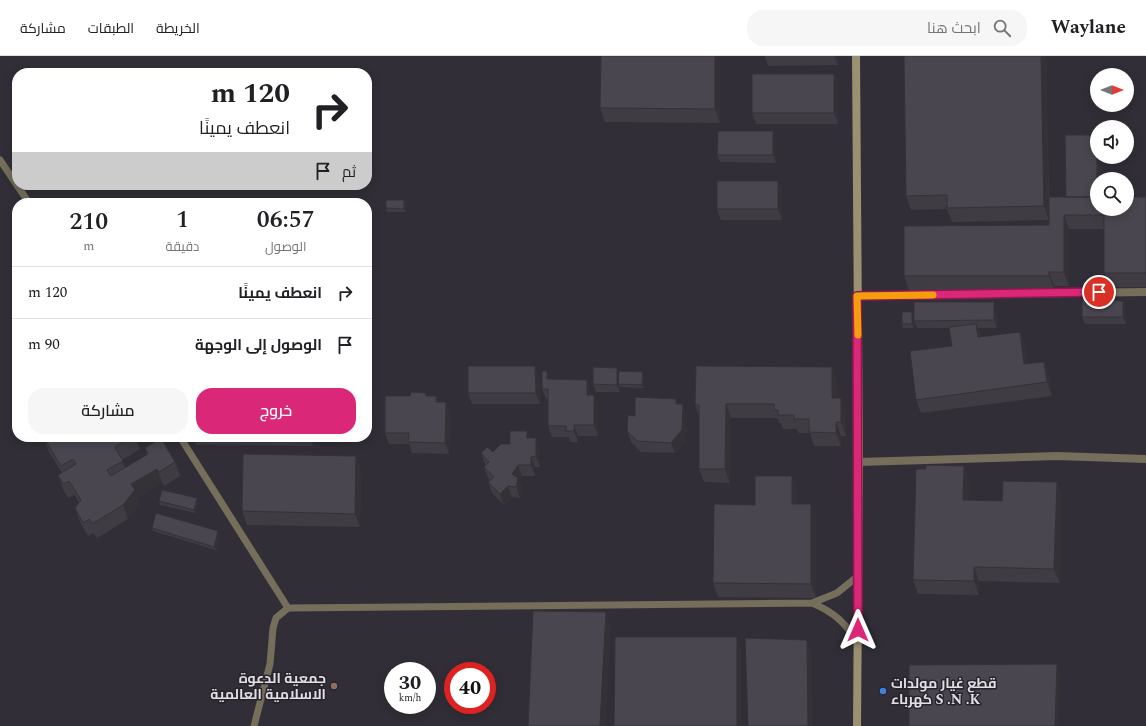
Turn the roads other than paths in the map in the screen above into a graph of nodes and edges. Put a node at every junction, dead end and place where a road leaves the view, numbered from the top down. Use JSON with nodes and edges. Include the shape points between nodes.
{"nodes":[{"id":1,"x":856,"y":56,"type":"edge"},
{"id":2,"x":0,"y":160,"type":"edge"},
{"id":3,"x":12,"y":178,"type":"edge"},
{"id":4,"x":1146,"y":292,"type":"edge"},
{"id":5,"x":857,"y":296,"type":"junction"},
{"id":6,"x":183,"y":442,"type":"edge"},
{"id":7,"x":1146,"y":459,"type":"edge"},
{"id":8,"x":859,"y":462,"type":"junction"},
{"id":9,"x":858,"y":576,"type":"junction"},
{"id":10,"x":812,"y":603,"type":"junction"},
{"id":11,"x":288,"y":608,"type":"junction"},
{"id":12,"x":858,"y":644,"type":"junction"},
{"id":13,"x":254,"y":726,"type":"edge"},
{"id":14,"x":857,"y":726,"type":"edge"}],
"edges":[{"from":1,"to":5,"type":"street"},
{"from":2,"to":3,"type":"lane"},
{"from":4,"to":5,"type":"street"},
{"from":5,"to":8,"type":"street"},
{"from":6,"to":11,"type":"lane"},
{"from":7,"to":8,"type":"street","via":[[1057,456]]},
{"from":8,"to":9,"type":"street"},
{"from":9,"to":10,"type":"lane","via":[[837,592]]},
{"from":9,"to":12,"type":"street"},
{"from":10,"to":11,"type":"lane"},
{"from":10,"to":12,"type":"lane","via":[[843,622]]},
{"from":11,"to":13,"type":"lane","via":[[276,618],[273,628],[270,664]]},
{"from":12,"to":14,"type":"street"}]}
